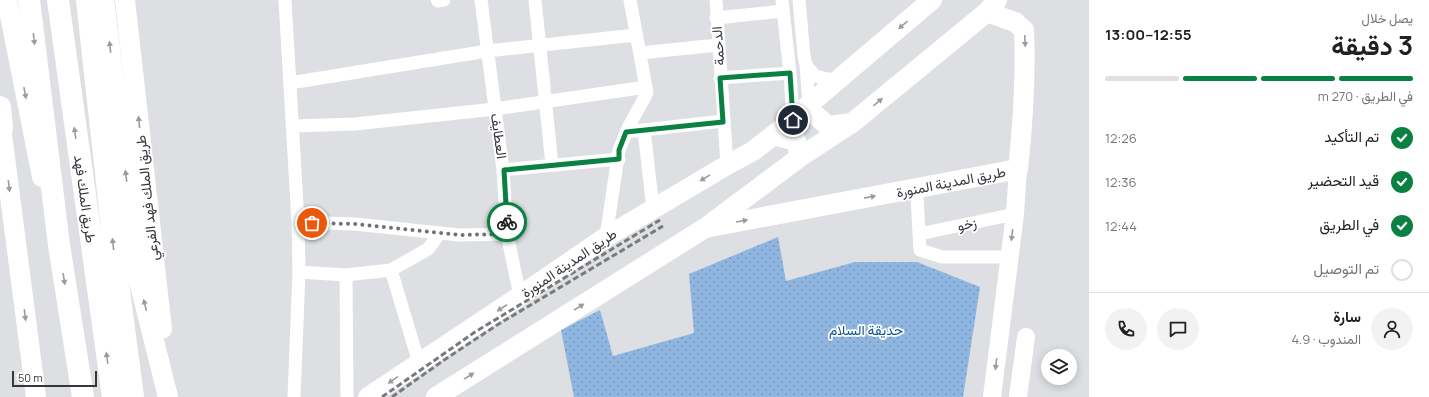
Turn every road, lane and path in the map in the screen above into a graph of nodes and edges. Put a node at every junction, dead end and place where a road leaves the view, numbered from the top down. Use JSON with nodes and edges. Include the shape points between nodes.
{"nodes":[{"id":1,"x":7,"y":0,"type":"edge"},
{"id":2,"x":29,"y":0,"type":"edge"},
{"id":3,"x":58,"y":0,"type":"edge"},
{"id":4,"x":87,"y":0,"type":"edge"},
{"id":5,"x":104,"y":0,"type":"edge"},
{"id":6,"x":125,"y":0,"type":"edge"},
{"id":7,"x":285,"y":0,"type":"edge"},
{"id":8,"x":437,"y":0,"type":"edge"},
{"id":9,"x":444,"y":0,"type":"edge"},
{"id":10,"x":481,"y":0,"type":"edge"},
{"id":11,"x":535,"y":0,"type":"edge"},
{"id":12,"x":630,"y":0,"type":"edge"},
{"id":13,"x":716,"y":0,"type":"edge"},
{"id":14,"x":799,"y":0,"type":"edge"},
{"id":15,"x":932,"y":0,"type":"edge"},
{"id":16,"x":783,"y":6,"type":"edge"},
{"id":17,"x":992,"y":6,"type":"edge"},
{"id":18,"x":716,"y":18,"type":"junction"},
{"id":19,"x":636,"y":36,"type":"junction"},
{"id":20,"x":718,"y":45,"type":"junction"},
{"id":21,"x":539,"y":46,"type":"junction"},
{"id":22,"x":487,"y":51,"type":"junction"},
{"id":23,"x":640,"y":53,"type":"junction"},
{"id":24,"x":806,"y":66,"type":"junction"},
{"id":25,"x":790,"y":73,"type":"junction"},
{"id":26,"x":720,"y":78,"type":"junction"},
{"id":27,"x":836,"y":81,"type":"junction"},
{"id":28,"x":290,"y":83,"type":"junction"},
{"id":29,"x":646,"y":87,"type":"junction"},
{"id":30,"x":545,"y":101,"type":"junction"},
{"id":31,"x":495,"y":109,"type":"junction"},
{"id":32,"x":803,"y":110,"type":"junction"},
{"id":33,"x":1,"y":118,"type":"edge"},
{"id":34,"x":723,"y":122,"type":"junction"},
{"id":35,"x":852,"y":123,"type":"junction"},
{"id":36,"x":292,"y":126,"type":"junction"},
{"id":37,"x":644,"y":130,"type":"junction"},
{"id":38,"x":626,"y":132,"type":"junction"},
{"id":39,"x":774,"y":135,"type":"junction"},
{"id":40,"x":800,"y":157,"type":"junction"},
{"id":41,"x":619,"y":159,"type":"junction"},
{"id":42,"x":552,"y":165,"type":"junction"},
{"id":43,"x":727,"y":165,"type":"junction"},
{"id":44,"x":1018,"y":169,"type":"junction"},
{"id":45,"x":504,"y":170,"type":"junction"},
{"id":46,"x":917,"y":196,"type":"dead end"},
{"id":47,"x":653,"y":209,"type":"junction"},
{"id":48,"x":1015,"y":214,"type":"junction"},
{"id":49,"x":298,"y":222,"type":"junction"},
{"id":50,"x":705,"y":228,"type":"junction"},
{"id":51,"x":440,"y":233,"type":"junction"},
{"id":52,"x":507,"y":234,"type":"junction"},
{"id":53,"x":919,"y":234,"type":"junction"},
{"id":54,"x":606,"y":238,"type":"junction"},
{"id":55,"x":59,"y":245,"type":"junction"},
{"id":56,"x":1010,"y":257,"type":"junction"},
{"id":57,"x":391,"y":270,"type":"junction"},
{"id":58,"x":299,"y":272,"type":"junction"},
{"id":59,"x":346,"y":275,"type":"junction"},
{"id":60,"x":520,"y":296,"type":"junction"},
{"id":61,"x":1026,"y":337,"type":"dead end"},
{"id":62,"x":419,"y":362,"type":"junction"},
{"id":63,"x":30,"y":363,"type":"junction"},
{"id":64,"x":36,"y":397,"type":"edge"},
{"id":65,"x":39,"y":397,"type":"edge"},
{"id":66,"x":43,"y":397,"type":"edge"},
{"id":67,"x":83,"y":397,"type":"edge"},
{"id":68,"x":113,"y":397,"type":"edge"},
{"id":69,"x":133,"y":397,"type":"edge"},
{"id":70,"x":168,"y":397,"type":"edge"},
{"id":71,"x":294,"y":397,"type":"edge"},
{"id":72,"x":347,"y":397,"type":"edge"},
{"id":73,"x":368,"y":397,"type":"edge"},
{"id":74,"x":436,"y":397,"type":"edge"},
{"id":75,"x":992,"y":397,"type":"edge"},
{"id":76,"x":1018,"y":397,"type":"edge"}],
"edges":[{"from":1,"to":55,"type":"main road","one_way":true,"via":[[46,200]]},
{"from":2,"to":55,"type":"highway","one_way":true},
{"from":68,"to":3,"type":"highway","name":"طريق الملك فهد","one_way":true},
{"from":69,"to":4,"type":"highway","one_way":true},
{"from":70,"to":5,"type":"main road","one_way":true,"via":[[138,277]]},
{"from":70,"to":6,"type":"main road","name":"طريق الملك فهد الفرعي","one_way":true},
{"from":7,"to":28,"type":"street"},
{"from":8,"to":9,"type":"street"},
{"from":10,"to":22,"type":"street","name":"العطايف"},
{"from":11,"to":21,"type":"street"},
{"from":12,"to":19,"type":"street"},
{"from":13,"to":18,"type":"street","name":"الدحمة"},
{"from":14,"to":24,"type":"street"},
{"from":15,"to":27,"type":"main road","name":"طريق المدينة المنورة","one_way":true},
{"from":16,"to":18,"type":"street"},
{"from":16,"to":25,"type":"street"},
{"from":35,"to":17,"type":"main road","name":"طريق المدينة المنورة","one_way":true},
{"from":17,"to":44,"type":"main road","name":"طريق المدينة المنورة","one_way":true,"via":[[1024,30],[1023,125]]},
{"from":18,"to":20,"type":"street","name":"الدحمة"},
{"from":19,"to":21,"type":"street"},
{"from":19,"to":23,"type":"street"},
{"from":20,"to":23,"type":"street"},
{"from":20,"to":26,"type":"street","name":"الدحمة"},
{"from":21,"to":22,"type":"street"},
{"from":21,"to":30,"type":"street"},
{"from":22,"to":28,"type":"street"},
{"from":22,"to":31,"type":"street","name":"العطايف"},
{"from":23,"to":29,"type":"street"},
{"from":24,"to":27,"type":"street","via":[[815,76]]},
{"from":24,"to":32,"type":"street"},
{"from":25,"to":26,"type":"street"},
{"from":25,"to":32,"type":"street"},
{"from":26,"to":34,"type":"street","name":"الدحمة"},
{"from":27,"to":32,"type":"main road","name":"طريق المدينة المنورة"},
{"from":28,"to":36,"type":"street"},
{"from":29,"to":30,"type":"street"},
{"from":29,"to":38,"type":"street","via":[[647,93]]},
{"from":30,"to":31,"type":"street"},
{"from":30,"to":42,"type":"street"},
{"from":31,"to":36,"type":"street","via":[[355,124]]},
{"from":31,"to":45,"type":"street","name":"العطايف"},
{"from":32,"to":35,"type":"main road","via":[[828,126]]},
{"from":32,"to":39,"type":"main road","name":"طريق المدينة المنورة"},
{"from":33,"to":63,"type":"main road","one_way":true},
{"from":34,"to":37,"type":"street"},
{"from":34,"to":43,"type":"street","name":"الدحمة"},
{"from":35,"to":40,"type":"main road","name":"طريق المدينة المنورة"},
{"from":36,"to":49,"type":"street"},
{"from":37,"to":38,"type":"street"},
{"from":37,"to":47,"type":"street"},
{"from":38,"to":41,"type":"street","via":[[619,150]]},
{"from":39,"to":40,"type":"main road","via":[[796,141]]},
{"from":39,"to":43,"type":"main road","name":"طريق المدينة المنورة","via":[[753,151]]},
{"from":40,"to":50,"type":"main road","name":"طريق المدينة المنورة"},
{"from":41,"to":42,"type":"street"},
{"from":41,"to":54,"type":"street"},
{"from":42,"to":45,"type":"street"},
{"from":43,"to":47,"type":"main road","name":"طريق المدينة المنورة","one_way":true},
{"from":44,"to":48,"type":"main road"},
{"from":50,"to":44,"type":"main road","name":"طريق المدينة المنورة","one_way":true},
{"from":45,"to":52,"type":"street","name":"العطايف"},
{"from":46,"to":53,"type":"street"},
{"from":47,"to":54,"type":"main road","name":"طريق المدينة المنورة"},
{"from":48,"to":53,"type":"street","name":"زخو"},
{"from":48,"to":56,"type":"main road","one_way":true},
{"from":49,"to":51,"type":"street","via":[[355,224]]},
{"from":49,"to":58,"type":"street"},
{"from":74,"to":50,"type":"main road","name":"طريق المدينة المنورة","one_way":true},
{"from":51,"to":52,"type":"street"},
{"from":51,"to":57,"type":"street","via":[[428,249]]},
{"from":52,"to":60,"type":"street","name":"العطايف"},
{"from":53,"to":56,"type":"street","via":[[920,250],[942,256]]},
{"from":54,"to":60,"type":"main road","name":"طريق المدينة المنورة"},
{"from":55,"to":67,"type":"highway","one_way":true},
{"from":56,"to":75,"type":"main road","one_way":true},
{"from":57,"to":59,"type":"street"},
{"from":57,"to":62,"type":"street"},
{"from":58,"to":59,"type":"street"},
{"from":58,"to":71,"type":"street"},
{"from":59,"to":72,"type":"street"},
{"from":60,"to":62,"type":"main road","name":"طريق المدينة المنورة","one_way":true},
{"from":61,"to":76,"type":"main road"},
{"from":62,"to":73,"type":"main road","name":"طريق المدينة المنورة","one_way":true},
{"from":63,"to":64,"type":"main road"},
{"from":63,"to":65,"type":"main road"},
{"from":63,"to":66,"type":"main road"}]}
